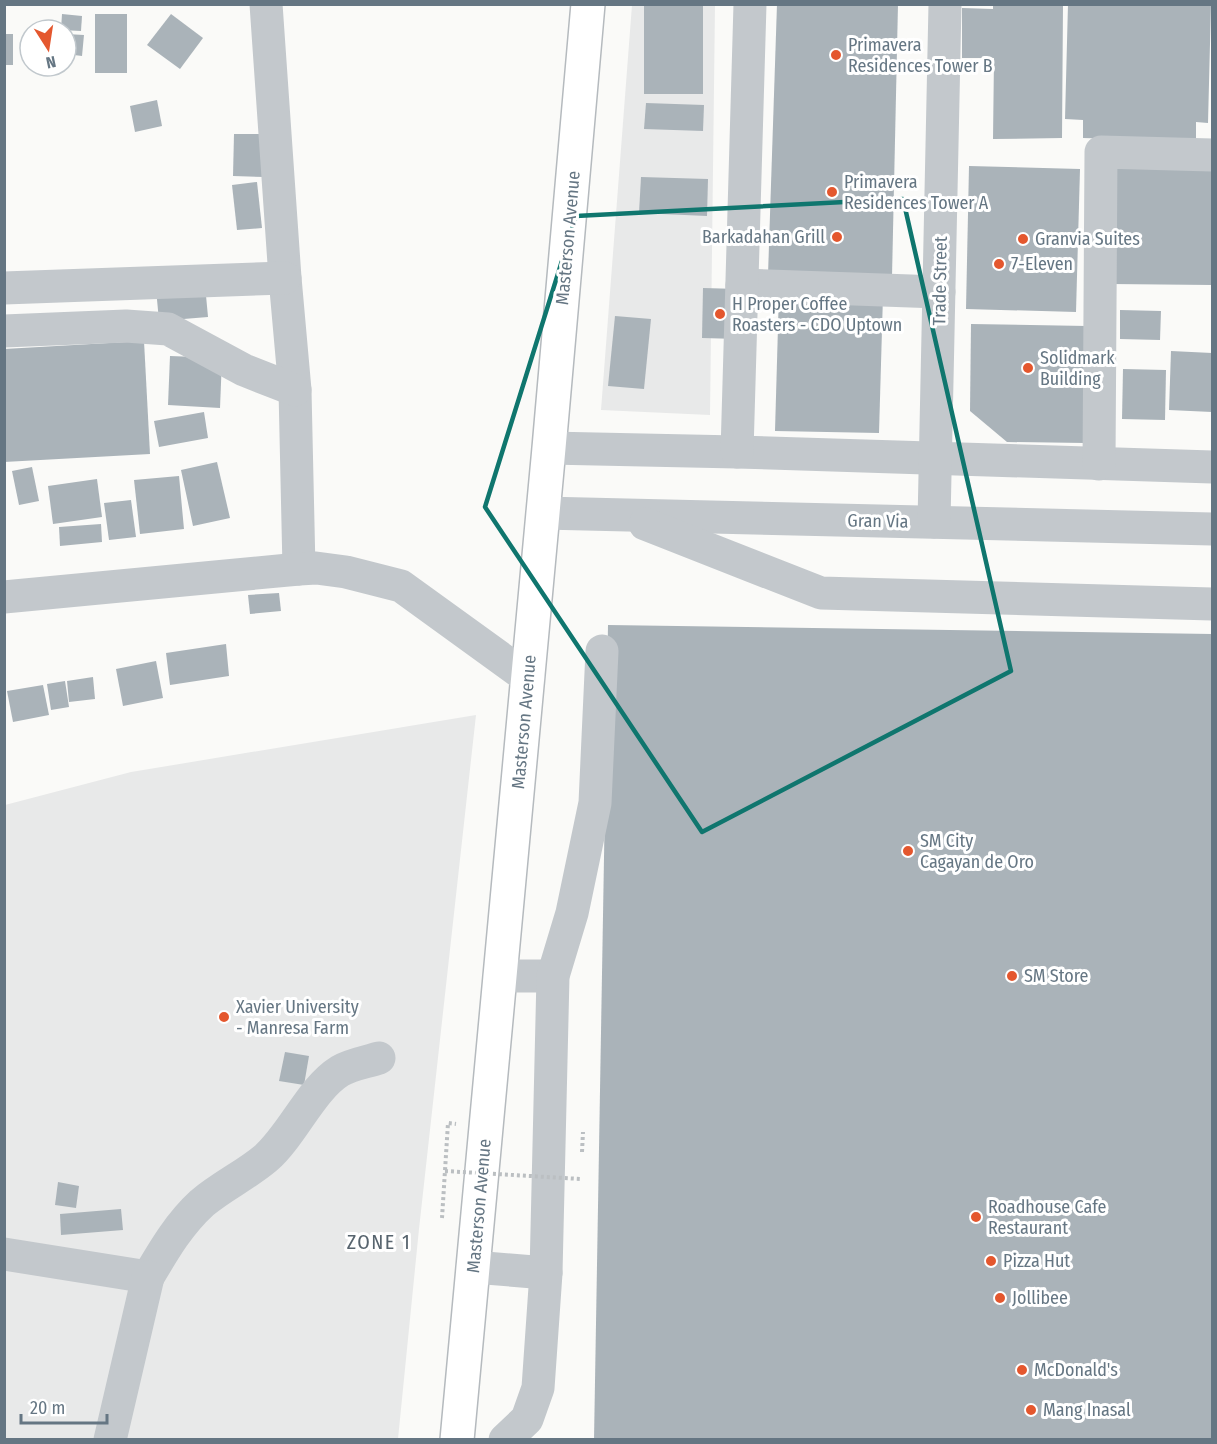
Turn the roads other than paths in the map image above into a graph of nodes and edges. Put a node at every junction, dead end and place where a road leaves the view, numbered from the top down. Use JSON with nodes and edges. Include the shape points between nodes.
{"nodes":[{"id":1,"x":266,"y":4,"type":"edge"},
{"id":2,"x":588,"y":4,"type":"edge"},
{"id":3,"x":750,"y":4,"type":"edge"},
{"id":4,"x":945,"y":4,"type":"edge"},
{"id":5,"x":1212,"y":155,"type":"edge"},
{"id":6,"x":285,"y":278,"type":"junction"},
{"id":7,"x":742,"y":285,"type":"junction"},
{"id":8,"x":4,"y":288,"type":"edge"},
{"id":9,"x":939,"y":292,"type":"junction"},
{"id":10,"x":4,"y":332,"type":"edge"},
{"id":11,"x":295,"y":390,"type":"junction"},
{"id":12,"x":549,"y":448,"type":"junction"},
{"id":13,"x":737,"y":452,"type":"junction"},
{"id":14,"x":936,"y":459,"type":"junction"},
{"id":15,"x":1099,"y":464,"type":"junction"},
{"id":16,"x":1212,"y":467,"type":"edge"},
{"id":17,"x":543,"y":513,"type":"junction"},
{"id":18,"x":624,"y":515,"type":"junction"},
{"id":19,"x":934,"y":522,"type":"junction"},
{"id":20,"x":1212,"y":529,"type":"edge"},
{"id":21,"x":299,"y":569,"type":"junction"},
{"id":22,"x":4,"y":597,"type":"edge"},
{"id":23,"x":1212,"y":604,"type":"edge"},
{"id":24,"x":602,"y":651,"type":"dead end"},
{"id":25,"x":528,"y":678,"type":"junction"},
{"id":26,"x":500,"y":976,"type":"junction"},
{"id":27,"x":553,"y":976,"type":"junction"},
{"id":28,"x":380,"y":1058,"type":"dead end"},
{"id":29,"x":4,"y":1254,"type":"edge"},
{"id":30,"x":473,"y":1267,"type":"junction"},
{"id":31,"x":546,"y":1273,"type":"junction"},
{"id":32,"x":148,"y":1277,"type":"junction"},
{"id":33,"x":110,"y":1440,"type":"edge"},
{"id":34,"x":457,"y":1440,"type":"edge"},
{"id":35,"x":505,"y":1440,"type":"edge"}],
"edges":[{"from":1,"to":6,"type":"street"},
{"from":2,"to":12,"type":"main road","name":"Masterson Avenue"},
{"from":3,"to":7,"type":"street"},
{"from":4,"to":9,"type":"street","name":"Trade Street"},
{"from":5,"to":15,"type":"street","via":[[1101,152]]},
{"from":6,"to":8,"type":"street"},
{"from":6,"to":11,"type":"street"},
{"from":7,"to":9,"type":"street"},
{"from":7,"to":13,"type":"street"},
{"from":9,"to":14,"type":"street","name":"Trade Street"},
{"from":10,"to":11,"type":"street","via":[[126,326],[168,329],[244,370]]},
{"from":11,"to":21,"type":"street"},
{"from":12,"to":13,"type":"street"},
{"from":12,"to":17,"type":"main road","name":"Masterson Avenue"},
{"from":13,"to":14,"type":"street"},
{"from":14,"to":15,"type":"street"},
{"from":14,"to":19,"type":"street","name":"Trade Street"},
{"from":15,"to":16,"type":"street"},
{"from":17,"to":18,"type":"street","name":"Gran Via"},
{"from":17,"to":25,"type":"main road","name":"Masterson Avenue"},
{"from":18,"to":19,"type":"street","name":"Gran Via"},
{"from":18,"to":23,"type":"street","via":[[821,593]]},
{"from":19,"to":20,"type":"street","name":"Gran Via"},
{"from":21,"to":22,"type":"street"},
{"from":21,"to":25,"type":"street","via":[[346,572],[401,586]]},
{"from":24,"to":27,"type":"street","via":[[596,803],[572,913]]},
{"from":25,"to":26,"type":"main road","name":"Masterson Avenue"},
{"from":26,"to":27,"type":"street"},
{"from":26,"to":30,"type":"main road","name":"Masterson Avenue"},
{"from":27,"to":31,"type":"street"},
{"from":28,"to":32,"type":"street","via":[[341,1071],[328,1080],[266,1158],[191,1215]]},
{"from":29,"to":32,"type":"street"},
{"from":30,"to":31,"type":"street"},
{"from":30,"to":34,"type":"main road","name":"Masterson Avenue"},
{"from":31,"to":35,"type":"street","via":[[538,1388],[527,1419]]},
{"from":32,"to":33,"type":"street"}]}
